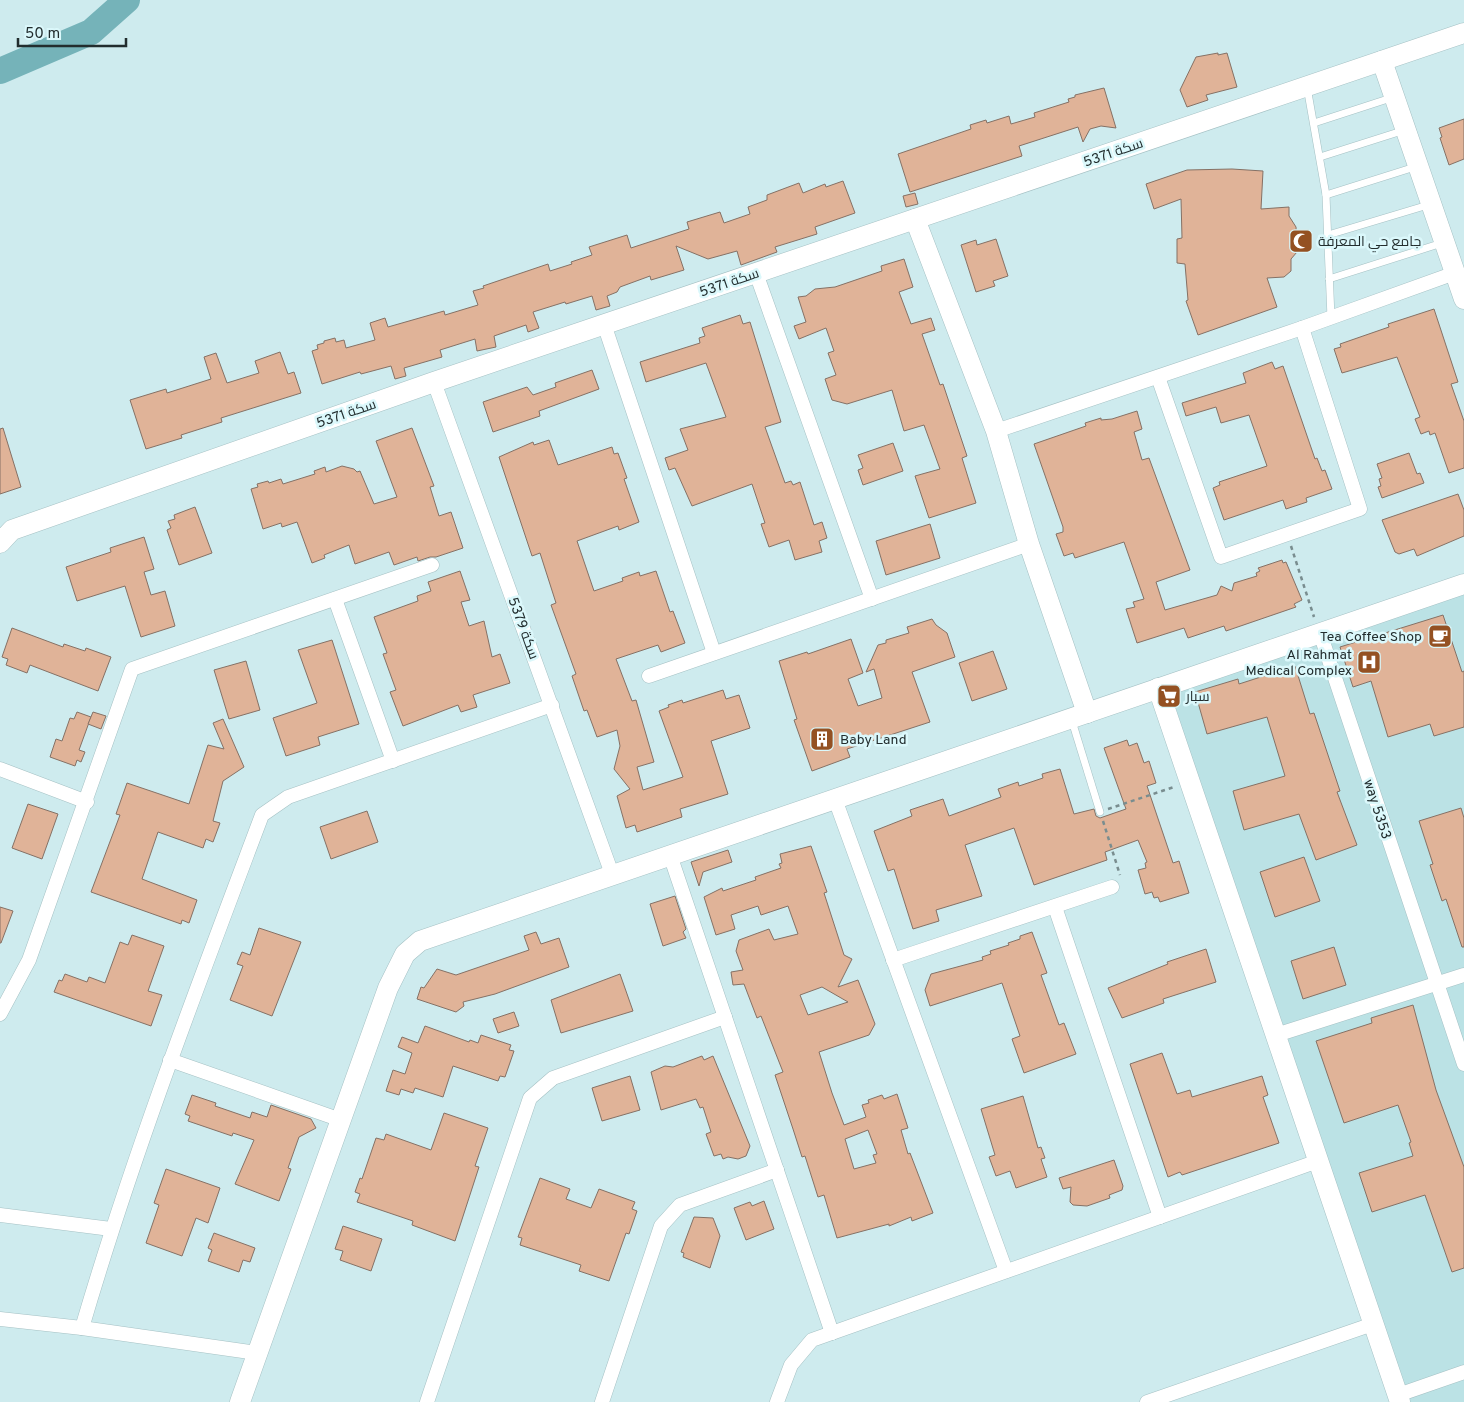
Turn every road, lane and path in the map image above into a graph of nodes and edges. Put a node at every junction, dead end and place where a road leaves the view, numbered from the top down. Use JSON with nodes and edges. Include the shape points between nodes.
{"nodes":[{"id":1,"x":1464,"y":33,"type":"edge"},
{"id":2,"x":1382,"y":61,"type":"junction"},
{"id":3,"x":1307,"y":86,"type":"junction"},
{"id":4,"x":1394,"y":97,"type":"junction"},
{"id":5,"x":1314,"y":123,"type":"junction"},
{"id":6,"x":1406,"y":130,"type":"junction"},
{"id":7,"x":1320,"y":157,"type":"junction"},
{"id":8,"x":1418,"y":166,"type":"junction"},
{"id":9,"x":1326,"y":195,"type":"junction"},
{"id":10,"x":1431,"y":204,"type":"junction"},
{"id":11,"x":915,"y":219,"type":"junction"},
{"id":12,"x":1328,"y":235,"type":"junction"},
{"id":13,"x":1444,"y":242,"type":"junction"},
{"id":14,"x":756,"y":273,"type":"junction"},
{"id":15,"x":1455,"y":273,"type":"junction"},
{"id":16,"x":1329,"y":279,"type":"junction"},
{"id":17,"x":1464,"y":299,"type":"edge"},
{"id":18,"x":1331,"y":318,"type":"junction"},
{"id":19,"x":604,"y":324,"type":"junction"},
{"id":20,"x":1302,"y":328,"type":"junction"},
{"id":21,"x":1158,"y":377,"type":"junction"},
{"id":22,"x":434,"y":382,"type":"junction"},
{"id":23,"x":996,"y":431,"type":"junction"},
{"id":24,"x":1288,"y":536,"type":"junction"},
{"id":25,"x":1,"y":541,"type":"edge"},
{"id":26,"x":1029,"y":544,"type":"junction"},
{"id":27,"x":432,"y":565,"type":"dead end"},
{"id":28,"x":1464,"y":584,"type":"edge"},
{"id":29,"x":335,"y":599,"type":"junction"},
{"id":30,"x":872,"y":599,"type":"junction"},
{"id":31,"x":1320,"y":633,"type":"junction"},
{"id":32,"x":714,"y":653,"type":"junction"},
{"id":33,"x":649,"y":676,"type":"dead end"},
{"id":34,"x":1158,"y":688,"type":"junction"},
{"id":35,"x":552,"y":705,"type":"junction"},
{"id":36,"x":1079,"y":716,"type":"junction"},
{"id":37,"x":393,"y":760,"type":"junction"},
{"id":38,"x":0,"y":769,"type":"edge"},
{"id":39,"x":1190,"y":781,"type":"junction"},
{"id":40,"x":835,"y":798,"type":"junction"},
{"id":41,"x":87,"y":802,"type":"junction"},
{"id":42,"x":1100,"y":812,"type":"junction"},
{"id":43,"x":670,"y":855,"type":"junction"},
{"id":44,"x":612,"y":874,"type":"junction"},
{"id":45,"x":1112,"y":887,"type":"joint"},
{"id":46,"x":1055,"y":907,"type":"junction"},
{"id":47,"x":894,"y":960,"type":"junction"},
{"id":48,"x":1464,"y":975,"type":"edge"},
{"id":49,"x":1436,"y":984,"type":"junction"},
{"id":50,"x":0,"y":1014,"type":"edge"},
{"id":51,"x":725,"y":1018,"type":"junction"},
{"id":52,"x":1276,"y":1035,"type":"junction"},
{"id":53,"x":170,"y":1060,"type":"junction"},
{"id":54,"x":1464,"y":1064,"type":"edge"},
{"id":55,"x":341,"y":1120,"type":"junction"},
{"id":56,"x":1318,"y":1161,"type":"junction"},
{"id":57,"x":777,"y":1170,"type":"junction"},
{"id":58,"x":0,"y":1215,"type":"edge"},
{"id":59,"x":1160,"y":1217,"type":"junction"},
{"id":60,"x":111,"y":1229,"type":"junction"},
{"id":61,"x":1006,"y":1271,"type":"junction"},
{"id":62,"x":0,"y":1319,"type":"edge"},
{"id":63,"x":1373,"y":1324,"type":"junction"},
{"id":64,"x":82,"y":1328,"type":"junction"},
{"id":65,"x":832,"y":1333,"type":"junction"},
{"id":66,"x":257,"y":1353,"type":"junction"},
{"id":67,"x":1464,"y":1372,"type":"edge"},
{"id":68,"x":1399,"y":1398,"type":"edge"},
{"id":69,"x":240,"y":1402,"type":"edge"},
{"id":70,"x":427,"y":1402,"type":"edge"},
{"id":71,"x":602,"y":1402,"type":"edge"},
{"id":72,"x":778,"y":1402,"type":"edge"},
{"id":73,"x":1147,"y":1402,"type":"edge"}],
"edges":[{"from":1,"to":2,"type":"street","name":"سكة 5371"},
{"from":2,"to":3,"type":"street","name":"سكة 5371"},
{"from":2,"to":4,"type":"street"},
{"from":3,"to":5,"type":"lane"},
{"from":3,"to":11,"type":"street","name":"سكة 5371"},
{"from":4,"to":5,"type":"lane"},
{"from":4,"to":6,"type":"street"},
{"from":5,"to":7,"type":"lane"},
{"from":6,"to":7,"type":"lane"},
{"from":6,"to":8,"type":"street"},
{"from":7,"to":9,"type":"lane"},
{"from":8,"to":9,"type":"lane"},
{"from":8,"to":10,"type":"street"},
{"from":9,"to":12,"type":"lane"},
{"from":10,"to":12,"type":"lane"},
{"from":10,"to":13,"type":"street"},
{"from":11,"to":14,"type":"street","name":"سكة 5371"},
{"from":11,"to":23,"type":"street"},
{"from":12,"to":16,"type":"lane"},
{"from":13,"to":15,"type":"street"},
{"from":13,"to":16,"type":"lane"},
{"from":14,"to":19,"type":"street","name":"سكة 5371"},
{"from":14,"to":30,"type":"street"},
{"from":15,"to":17,"type":"street"},
{"from":15,"to":18,"type":"street"},
{"from":16,"to":18,"type":"lane"},
{"from":18,"to":20,"type":"street"},
{"from":19,"to":22,"type":"street","name":"سكة 5371"},
{"from":19,"to":32,"type":"street"},
{"from":20,"to":21,"type":"street"},
{"from":20,"to":24,"type":"street","via":[[1360,509]]},
{"from":21,"to":23,"type":"street"},
{"from":21,"to":24,"type":"street","via":[[1221,557]]},
{"from":22,"to":25,"type":"street","name":"سكة 5371","via":[[12,530]]},
{"from":22,"to":35,"type":"street","name":"سكة 5379"},
{"from":23,"to":26,"type":"street"},
{"from":24,"to":31,"type":"path"},
{"from":26,"to":30,"type":"street"},
{"from":26,"to":36,"type":"street"},
{"from":27,"to":29,"type":"street"},
{"from":28,"to":31,"type":"street"},
{"from":29,"to":37,"type":"street"},
{"from":29,"to":41,"type":"street","via":[[132,669]]},
{"from":30,"to":32,"type":"street"},
{"from":31,"to":34,"type":"street"},
{"from":31,"to":49,"type":"street","name":"way 5353"},
{"from":32,"to":33,"type":"street"},
{"from":34,"to":36,"type":"street"},
{"from":34,"to":39,"type":"street"},
{"from":35,"to":37,"type":"street"},
{"from":35,"to":44,"type":"street","name":"سكة 5379"},
{"from":36,"to":40,"type":"street"},
{"from":36,"to":42,"type":"lane"},
{"from":37,"to":53,"type":"street","via":[[288,797],[262,815]]},
{"from":38,"to":41,"type":"street"},
{"from":39,"to":42,"type":"path"},
{"from":39,"to":52,"type":"street"},
{"from":40,"to":43,"type":"street"},
{"from":40,"to":47,"type":"street"},
{"from":41,"to":50,"type":"street","via":[[29,960]]},
{"from":42,"to":45,"type":"path","via":[[1121,878],[1121,882]]},
{"from":43,"to":44,"type":"street"},
{"from":43,"to":51,"type":"street"},
{"from":44,"to":55,"type":"street","via":[[437,934],[420,941],[405,954],[388,988]]},
{"from":45,"to":46,"type":"street"},
{"from":46,"to":47,"type":"street"},
{"from":46,"to":59,"type":"street"},
{"from":47,"to":61,"type":"street"},
{"from":48,"to":49,"type":"street"},
{"from":49,"to":52,"type":"street"},
{"from":49,"to":54,"type":"street","name":"way 5353"},
{"from":51,"to":57,"type":"street"},
{"from":51,"to":70,"type":"street","via":[[553,1078],[530,1098]]},
{"from":52,"to":56,"type":"street"},
{"from":53,"to":55,"type":"street"},
{"from":53,"to":60,"type":"street"},
{"from":55,"to":66,"type":"street"},
{"from":56,"to":59,"type":"street"},
{"from":56,"to":63,"type":"street"},
{"from":57,"to":65,"type":"street"},
{"from":57,"to":71,"type":"street","via":[[680,1205],[662,1226]]},
{"from":58,"to":60,"type":"street"},
{"from":59,"to":61,"type":"street"},
{"from":60,"to":64,"type":"street"},
{"from":61,"to":65,"type":"street"},
{"from":62,"to":64,"type":"street"},
{"from":63,"to":68,"type":"street"},
{"from":63,"to":73,"type":"street"},
{"from":64,"to":66,"type":"street"},
{"from":65,"to":72,"type":"street","via":[[812,1340],[791,1365]]},
{"from":66,"to":69,"type":"street"},
{"from":67,"to":68,"type":"street"}]}
